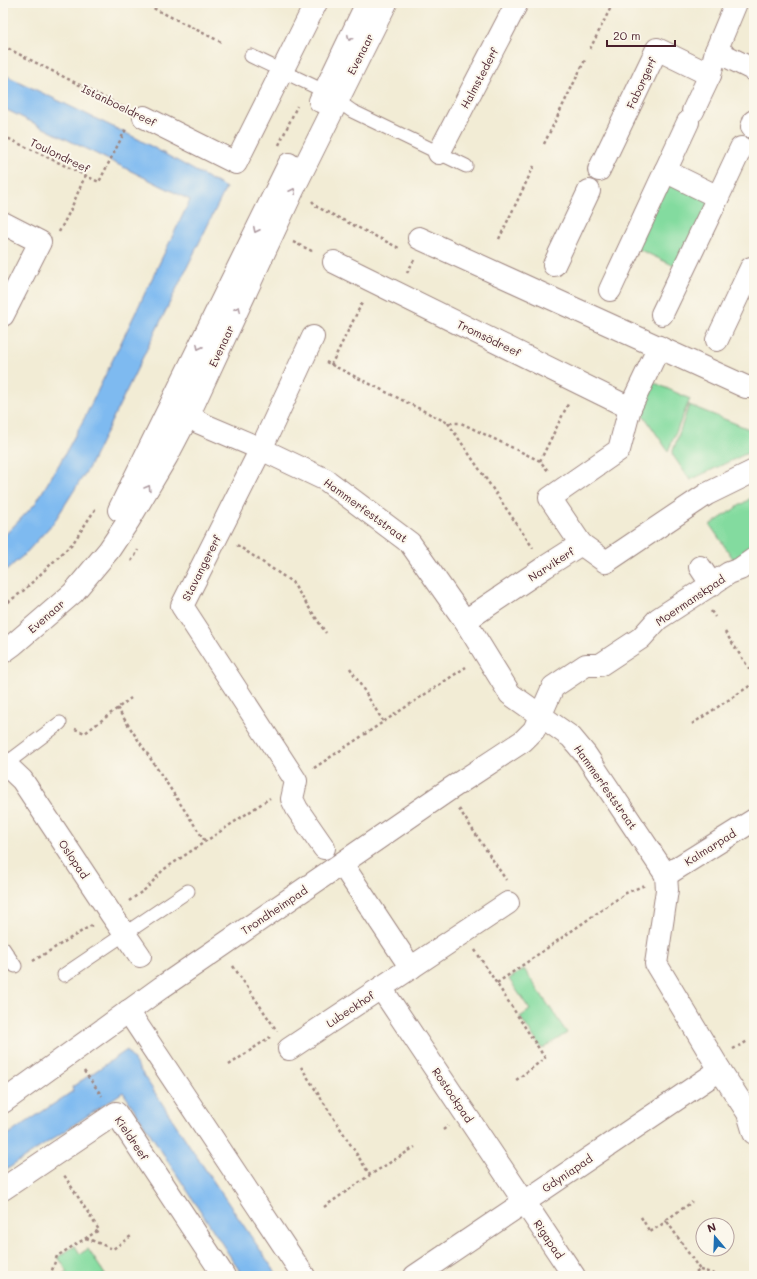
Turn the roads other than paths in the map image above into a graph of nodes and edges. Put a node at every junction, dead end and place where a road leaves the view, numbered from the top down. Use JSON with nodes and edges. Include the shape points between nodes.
{"nodes":[{"id":1,"x":316,"y":3,"type":"edge"},
{"id":2,"x":367,"y":3,"type":"edge"},
{"id":3,"x":386,"y":3,"type":"edge"},
{"id":4,"x":517,"y":3,"type":"edge"},
{"id":5,"x":736,"y":3,"type":"edge"},
{"id":6,"x":716,"y":52,"type":"junction"},
{"id":7,"x":251,"y":56,"type":"dead end"},
{"id":8,"x":754,"y":70,"type":"edge"},
{"id":9,"x":282,"y":71,"type":"junction"},
{"id":10,"x":710,"y":75,"type":"junction"},
{"id":11,"x":330,"y":96,"type":"junction"},
{"id":12,"x":135,"y":122,"type":"road end"},
{"id":13,"x":741,"y":148,"type":"dead end"},
{"id":14,"x":439,"y":153,"type":"junction"},
{"id":15,"x":466,"y":166,"type":"dead end"},
{"id":16,"x":599,"y":170,"type":"dead end"},
{"id":17,"x":665,"y":171,"type":"junction"},
{"id":18,"x":589,"y":192,"type":"dead end"},
{"id":19,"x":718,"y":197,"type":"junction"},
{"id":20,"x":3,"y":223,"type":"edge"},
{"id":21,"x":421,"y":239,"type":"road end"},
{"id":22,"x":334,"y":262,"type":"road end"},
{"id":23,"x":751,"y":268,"type":"dead end"},
{"id":24,"x":548,"y":278,"type":"junction"},
{"id":25,"x":604,"y":304,"type":"junction"},
{"id":26,"x":3,"y":315,"type":"edge"},
{"id":27,"x":656,"y":332,"type":"junction"},
{"id":28,"x":310,"y":345,"type":"road end"},
{"id":29,"x":711,"y":353,"type":"junction"},
{"id":30,"x":754,"y":387,"type":"edge"},
{"id":31,"x":630,"y":408,"type":"junction"},
{"id":32,"x":186,"y":414,"type":"junction"},
{"id":33,"x":261,"y":449,"type":"junction"},
{"id":34,"x":754,"y":471,"type":"edge"},
{"id":35,"x":581,"y":544,"type":"junction"},
{"id":36,"x":754,"y":559,"type":"edge"},
{"id":37,"x":465,"y":621,"type":"junction"},
{"id":38,"x":3,"y":636,"type":"edge"},
{"id":39,"x":3,"y":652,"type":"edge"},
{"id":40,"x":541,"y":716,"type":"junction"},
{"id":41,"x":60,"y":723,"type":"road end"},
{"id":42,"x":4,"y":764,"type":"edge"},
{"id":43,"x":754,"y":820,"type":"edge"},
{"id":44,"x":324,"y":848,"type":"dead end"},
{"id":45,"x":342,"y":864,"type":"junction"},
{"id":46,"x":666,"y":875,"type":"junction"},
{"id":47,"x":188,"y":891,"type":"dead end"},
{"id":48,"x":508,"y":903,"type":"road end"},
{"id":49,"x":124,"y":933,"type":"junction"},
{"id":50,"x":3,"y":948,"type":"edge"},
{"id":51,"x":140,"y":956,"type":"dead end"},
{"id":52,"x":15,"y":966,"type":"road end"},
{"id":53,"x":411,"y":968,"type":"junction"},
{"id":54,"x":64,"y":975,"type":"dead end"},
{"id":55,"x":381,"y":988,"type":"junction"},
{"id":56,"x":128,"y":1011,"type":"junction"},
{"id":57,"x":289,"y":1049,"type":"road end"},
{"id":58,"x":720,"y":1070,"type":"junction"},
{"id":59,"x":3,"y":1102,"type":"edge"},
{"id":60,"x":754,"y":1133,"type":"edge"},
{"id":61,"x":3,"y":1189,"type":"edge"},
{"id":62,"x":524,"y":1202,"type":"junction"},
{"id":63,"x":224,"y":1276,"type":"edge"},
{"id":64,"x":304,"y":1276,"type":"edge"},
{"id":65,"x":415,"y":1276,"type":"edge"},
{"id":66,"x":574,"y":1276,"type":"edge"}],
"edges":[{"from":1,"to":9,"type":"street"},
{"from":2,"to":11,"type":"street","name":"Evenaar","one_way":true},
{"from":3,"to":11,"type":"street","name":"Evenaar"},
{"from":4,"to":14,"type":"street","name":"Halmstederf"},
{"from":5,"to":6,"type":"street"},
{"from":6,"to":8,"type":"street"},
{"from":6,"to":10,"type":"street"},
{"from":7,"to":9,"type":"lane"},
{"from":9,"to":11,"type":"lane"},
{"from":9,"to":12,"type":"street","name":"Istanboeldreef","via":[[236,163]]},
{"from":10,"to":16,"type":"street","name":"Faborgerf","via":[[657,49]]},
{"from":10,"to":17,"type":"street"},
{"from":11,"to":14,"type":"lane","via":[[352,111]]},
{"from":11,"to":32,"type":"street","name":"Evenaar"},
{"from":13,"to":19,"type":"street"},
{"from":14,"to":15,"type":"lane"},
{"from":17,"to":19,"type":"street"},
{"from":17,"to":25,"type":"street"},
{"from":18,"to":24,"type":"street"},
{"from":19,"to":27,"type":"street"},
{"from":20,"to":26,"type":"street","via":[[40,242]]},
{"from":21,"to":24,"type":"street"},
{"from":22,"to":31,"type":"street","name":"Tromsödreef"},
{"from":23,"to":29,"type":"street"},
{"from":24,"to":25,"type":"street"},
{"from":25,"to":27,"type":"street"},
{"from":27,"to":29,"type":"street"},
{"from":27,"to":31,"type":"street"},
{"from":28,"to":33,"type":"street","name":"Stavangererf"},
{"from":29,"to":30,"type":"street","via":[[746,386]]},
{"from":31,"to":35,"type":"street","name":"Narvikerf","via":[[619,450],[550,498]]},
{"from":32,"to":33,"type":"street","name":"Hammerfeststraat"},
{"from":32,"to":38,"type":"street","name":"Evenaar","via":[[97,545],[69,580]]},
{"from":39,"to":32,"type":"street","name":"Evenaar","one_way":true,"via":[[73,593],[109,550],[167,456]]},
{"from":33,"to":37,"type":"street","name":"Hammerfeststraat","via":[[326,480],[410,543]]},
{"from":33,"to":44,"type":"street","name":"Stavangererf","via":[[182,606],[296,781],[292,799]]},
{"from":34,"to":35,"type":"street","via":[[707,494],[606,562]]},
{"from":35,"to":37,"type":"street","name":"Narvikerf"},
{"from":36,"to":40,"type":"street","name":"Moermanskpad","via":[[706,576],[658,619],[641,638],[600,665],[586,665],[553,687]]},
{"from":37,"to":40,"type":"street","name":"Hammerfeststraat","via":[[510,694]]},
{"from":40,"to":45,"type":"street","name":"Trondheimpad","via":[[534,730],[523,741]]},
{"from":40,"to":46,"type":"street","name":"Hammerfeststraat","via":[[571,737],[586,755]]},
{"from":41,"to":42,"type":"lane","name":"Oslopad"},
{"from":42,"to":49,"type":"street","name":"Oslopad","via":[[22,780]]},
{"from":43,"to":46,"type":"street","name":"Kalmarpad"},
{"from":45,"to":53,"type":"street"},
{"from":45,"to":56,"type":"street","name":"Trondheimpad"},
{"from":46,"to":58,"type":"street","via":[[667,890],[656,964]]},
{"from":47,"to":49,"type":"lane"},
{"from":48,"to":53,"type":"street","name":"Lubeckhof"},
{"from":49,"to":51,"type":"street","name":"Oslopad"},
{"from":49,"to":54,"type":"lane"},
{"from":50,"to":52,"type":"lane"},
{"from":53,"to":55,"type":"street","name":"Lubeckhof"},
{"from":55,"to":57,"type":"street","name":"Lubeckhof"},
{"from":55,"to":62,"type":"street","name":"Rostockpad"},
{"from":56,"to":59,"type":"street","name":"Trondheimpad"},
{"from":56,"to":64,"type":"street"},
{"from":58,"to":60,"type":"street","via":[[748,1113]]},
{"from":58,"to":62,"type":"street","name":"Gdyniapad"},
{"from":61,"to":63,"type":"street","name":"Kieldreef","via":[[116,1113]]},
{"from":62,"to":65,"type":"street","name":"Gdyniapad"},
{"from":62,"to":66,"type":"street","name":"Rigapad"}]}
